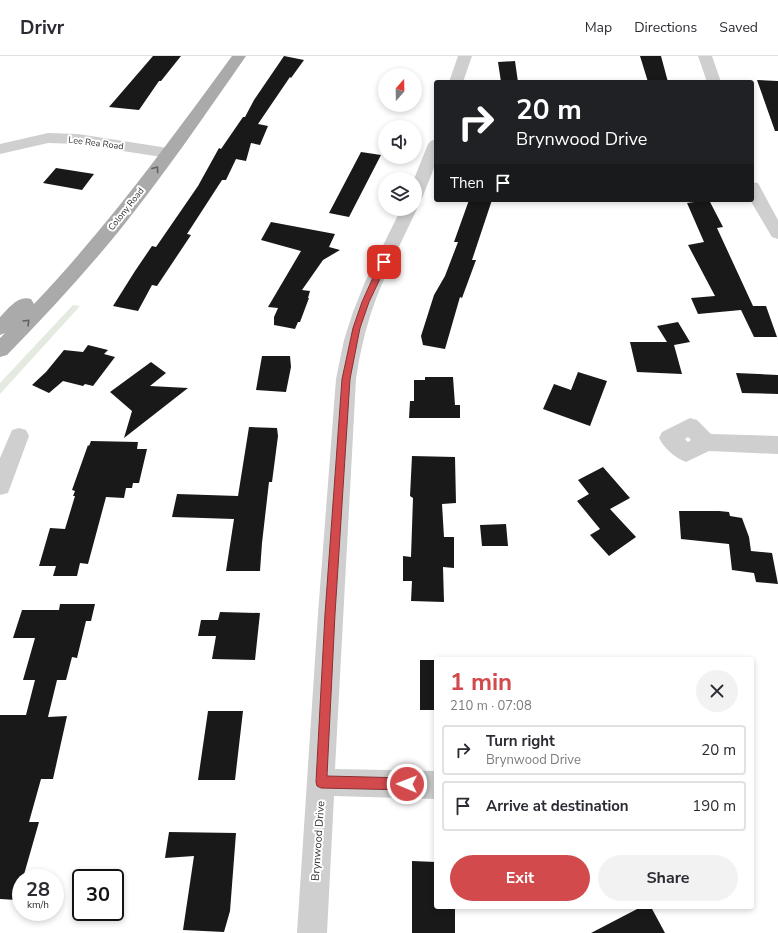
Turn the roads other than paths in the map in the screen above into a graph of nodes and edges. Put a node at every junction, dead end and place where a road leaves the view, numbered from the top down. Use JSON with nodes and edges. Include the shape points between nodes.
{"nodes":[{"id":1,"x":225,"y":56,"type":"edge"},
{"id":2,"x":239,"y":56,"type":"edge"},
{"id":3,"x":465,"y":56,"type":"edge"},
{"id":4,"x":706,"y":56,"type":"edge"},
{"id":5,"x":457,"y":80,"type":"edge"},
{"id":6,"x":713,"y":80,"type":"edge"},
{"id":7,"x":0,"y":149,"type":"edge"},
{"id":8,"x":434,"y":149,"type":"edge"},
{"id":9,"x":161,"y":152,"type":"junction"},
{"id":10,"x":422,"y":179,"type":"edge"},
{"id":11,"x":754,"y":191,"type":"edge"},
{"id":12,"x":406,"y":216,"type":"edge"},
{"id":13,"x":778,"y":233,"type":"edge"},
{"id":14,"x":0,"y":328,"type":"edge"},
{"id":15,"x":0,"y":350,"type":"edge"},
{"id":16,"x":19,"y":436,"type":"dead end"},
{"id":17,"x":706,"y":442,"type":"dead end"},
{"id":18,"x":778,"y":446,"type":"edge"},
{"id":19,"x":0,"y":486,"type":"edge"},
{"id":20,"x":321,"y":782,"type":"junction"},
{"id":21,"x":434,"y":785,"type":"edge"},
{"id":22,"x":312,"y":933,"type":"edge"}],
"edges":[{"from":1,"to":9,"type":"main road","name":"Colony Road"},
{"from":2,"to":9,"type":"main road","name":"Colony Road"},
{"from":3,"to":5,"type":"street"},
{"from":4,"to":6,"type":"street"},
{"from":7,"to":9,"type":"street","name":"Lee Rea Road","via":[[48,138],[78,139]]},
{"from":8,"to":10,"type":"street"},
{"from":9,"to":14,"type":"main road","name":"Colony Road","via":[[81,244]]},
{"from":15,"to":9,"type":"main road","name":"Colony Road","one_way":true,"via":[[33,317],[132,203]]},
{"from":11,"to":13,"type":"street"},
{"from":12,"to":20,"type":"street","name":"Brynwood Drive","via":[[366,302],[357,328],[346,379]]},
{"from":16,"to":19,"type":"street"},
{"from":17,"to":18,"type":"street"},
{"from":20,"to":21,"type":"street"},
{"from":20,"to":22,"type":"street","name":"Brynwood Drive"}]}
